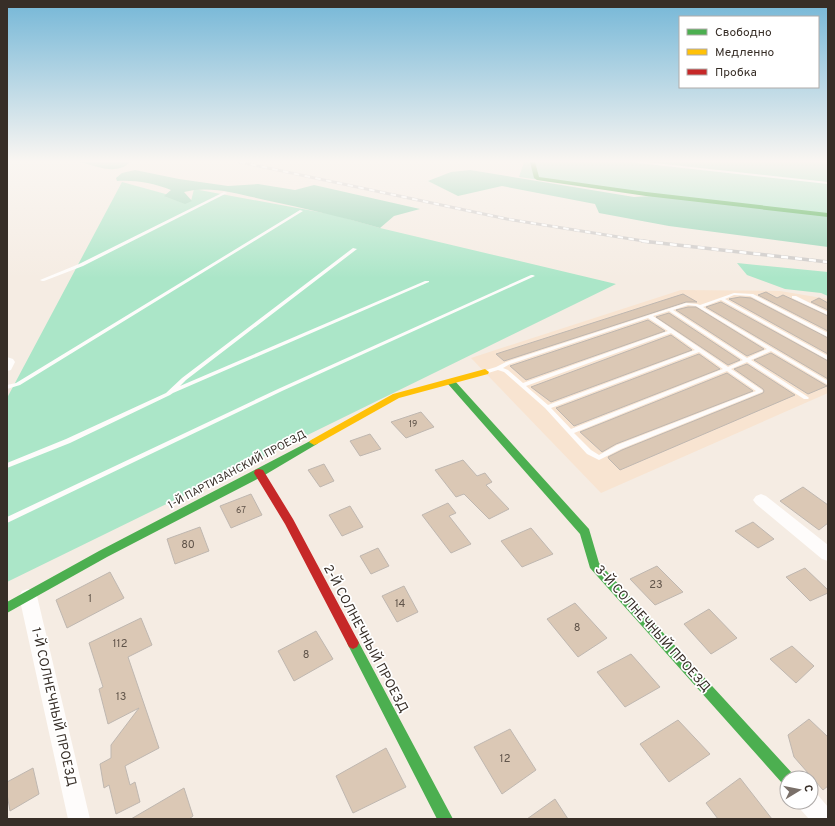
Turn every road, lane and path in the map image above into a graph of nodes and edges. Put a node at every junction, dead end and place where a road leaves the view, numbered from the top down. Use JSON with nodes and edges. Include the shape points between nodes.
{"nodes":[{"id":1,"x":212,"y":201,"type":"edge"},
{"id":2,"x":703,"y":201,"type":"edge"},
{"id":3,"x":301,"y":211,"type":"dead end"},
{"id":4,"x":828,"y":215,"type":"edge"},
{"id":5,"x":355,"y":250,"type":"dead end"},
{"id":6,"x":533,"y":276,"type":"dead end"},
{"id":7,"x":42,"y":280,"type":"dead end"},
{"id":8,"x":427,"y":282,"type":"dead end"},
{"id":9,"x":794,"y":297,"type":"dead end"},
{"id":10,"x":722,"y":299,"type":"junction"},
{"id":11,"x":701,"y":306,"type":"junction"},
{"id":12,"x":670,"y":310,"type":"junction"},
{"id":13,"x":828,"y":314,"type":"edge"},
{"id":14,"x":649,"y":316,"type":"junction"},
{"id":15,"x":672,"y":331,"type":"junction"},
{"id":16,"x":828,"y":335,"type":"edge"},
{"id":17,"x":771,"y":349,"type":"junction"},
{"id":18,"x":699,"y":350,"type":"junction"},
{"id":19,"x":828,"y":358,"type":"edge"},
{"id":20,"x":746,"y":360,"type":"junction"},
{"id":21,"x":498,"y":368,"type":"junction"},
{"id":22,"x":726,"y":369,"type":"junction"},
{"id":23,"x":485,"y":372,"type":"joint"},
{"id":24,"x":451,"y":382,"type":"junction"},
{"id":25,"x":828,"y":383,"type":"edge"},
{"id":26,"x":523,"y":385,"type":"junction"},
{"id":27,"x":7,"y":387,"type":"edge"},
{"id":28,"x":168,"y":394,"type":"junction"},
{"id":29,"x":806,"y":398,"type":"dead end"},
{"id":30,"x":547,"y":407,"type":"junction"},
{"id":31,"x":570,"y":432,"type":"junction"},
{"id":32,"x":7,"y":466,"type":"edge"},
{"id":33,"x":259,"y":473,"type":"junction"},
{"id":34,"x":761,"y":500,"type":"dead end"},
{"id":35,"x":7,"y":520,"type":"edge"},
{"id":36,"x":828,"y":554,"type":"edge"},
{"id":37,"x":28,"y":596,"type":"junction"},
{"id":38,"x":7,"y":608,"type":"edge"},
{"id":39,"x":780,"y":770,"type":"edge"},
{"id":40,"x":816,"y":810,"type":"edge"},
{"id":41,"x":79,"y":819,"type":"edge"},
{"id":42,"x":445,"y":819,"type":"edge"},
{"id":43,"x":824,"y":819,"type":"edge"}],
"edges":[{"from":1,"to":7,"type":"lane","via":[[81,265]]},
{"from":2,"to":4,"type":"street"},
{"from":3,"to":27,"type":"lane","via":[[18,384]]},
{"from":5,"to":28,"type":"lane","via":[[184,379]]},
{"from":6,"to":35,"type":"lane","via":[[280,390]]},
{"from":8,"to":28,"type":"lane"},
{"from":9,"to":13,"type":"lane"},
{"from":10,"to":11,"type":"lane"},
{"from":10,"to":16,"type":"lane","via":[[734,294],[751,295]]},
{"from":10,"to":19,"type":"lane"},
{"from":11,"to":12,"type":"lane","via":[[691,303]]},
{"from":11,"to":17,"type":"lane"},
{"from":12,"to":14,"type":"lane"},
{"from":12,"to":20,"type":"lane"},
{"from":14,"to":15,"type":"lane"},
{"from":14,"to":21,"type":"lane"},
{"from":15,"to":18,"type":"lane"},
{"from":15,"to":26,"type":"lane"},
{"from":17,"to":20,"type":"lane"},
{"from":17,"to":25,"type":"lane"},
{"from":18,"to":22,"type":"lane"},
{"from":18,"to":30,"type":"lane"},
{"from":20,"to":22,"type":"lane"},
{"from":20,"to":29,"type":"lane"},
{"from":21,"to":23,"type":"lane"},
{"from":21,"to":26,"type":"lane","via":[[506,371]]},
{"from":22,"to":31,"type":"lane"},
{"from":22,"to":31,"type":"lane","via":[[760,392],[620,447],[599,458],[589,452]]},
{"from":23,"to":24,"type":"street","name":"1-Й ПАРТИЗАНСКИЙ ПРОЕЗД"},
{"from":24,"to":33,"type":"street","name":"1-Й ПАРТИЗАНСКИЙ ПРОЕЗД","via":[[396,396]]},
{"from":24,"to":39,"type":"street","name":"3-Й СОЛНЕЧНЫЙ ПРОЕЗД","via":[[585,532],[594,565]]},
{"from":26,"to":30,"type":"lane"},
{"from":28,"to":32,"type":"lane","via":[[68,441]]},
{"from":30,"to":31,"type":"lane"},
{"from":33,"to":37,"type":"street","name":"1-Й ПАРТИЗАНСКИЙ ПРОЕЗД"},
{"from":33,"to":42,"type":"street","name":"2-Й СОЛНЕЧНЫЙ ПРОЕЗД","via":[[289,522]]},
{"from":34,"to":36,"type":"street"},
{"from":37,"to":38,"type":"street","name":"1-Й ПАРТИЗАНСКИЙ ПРОЕЗД"},
{"from":37,"to":41,"type":"street","name":"1-Й СОЛНЕЧНЫЙ ПРОЕЗД"},
{"from":40,"to":43,"type":"street"}]}
